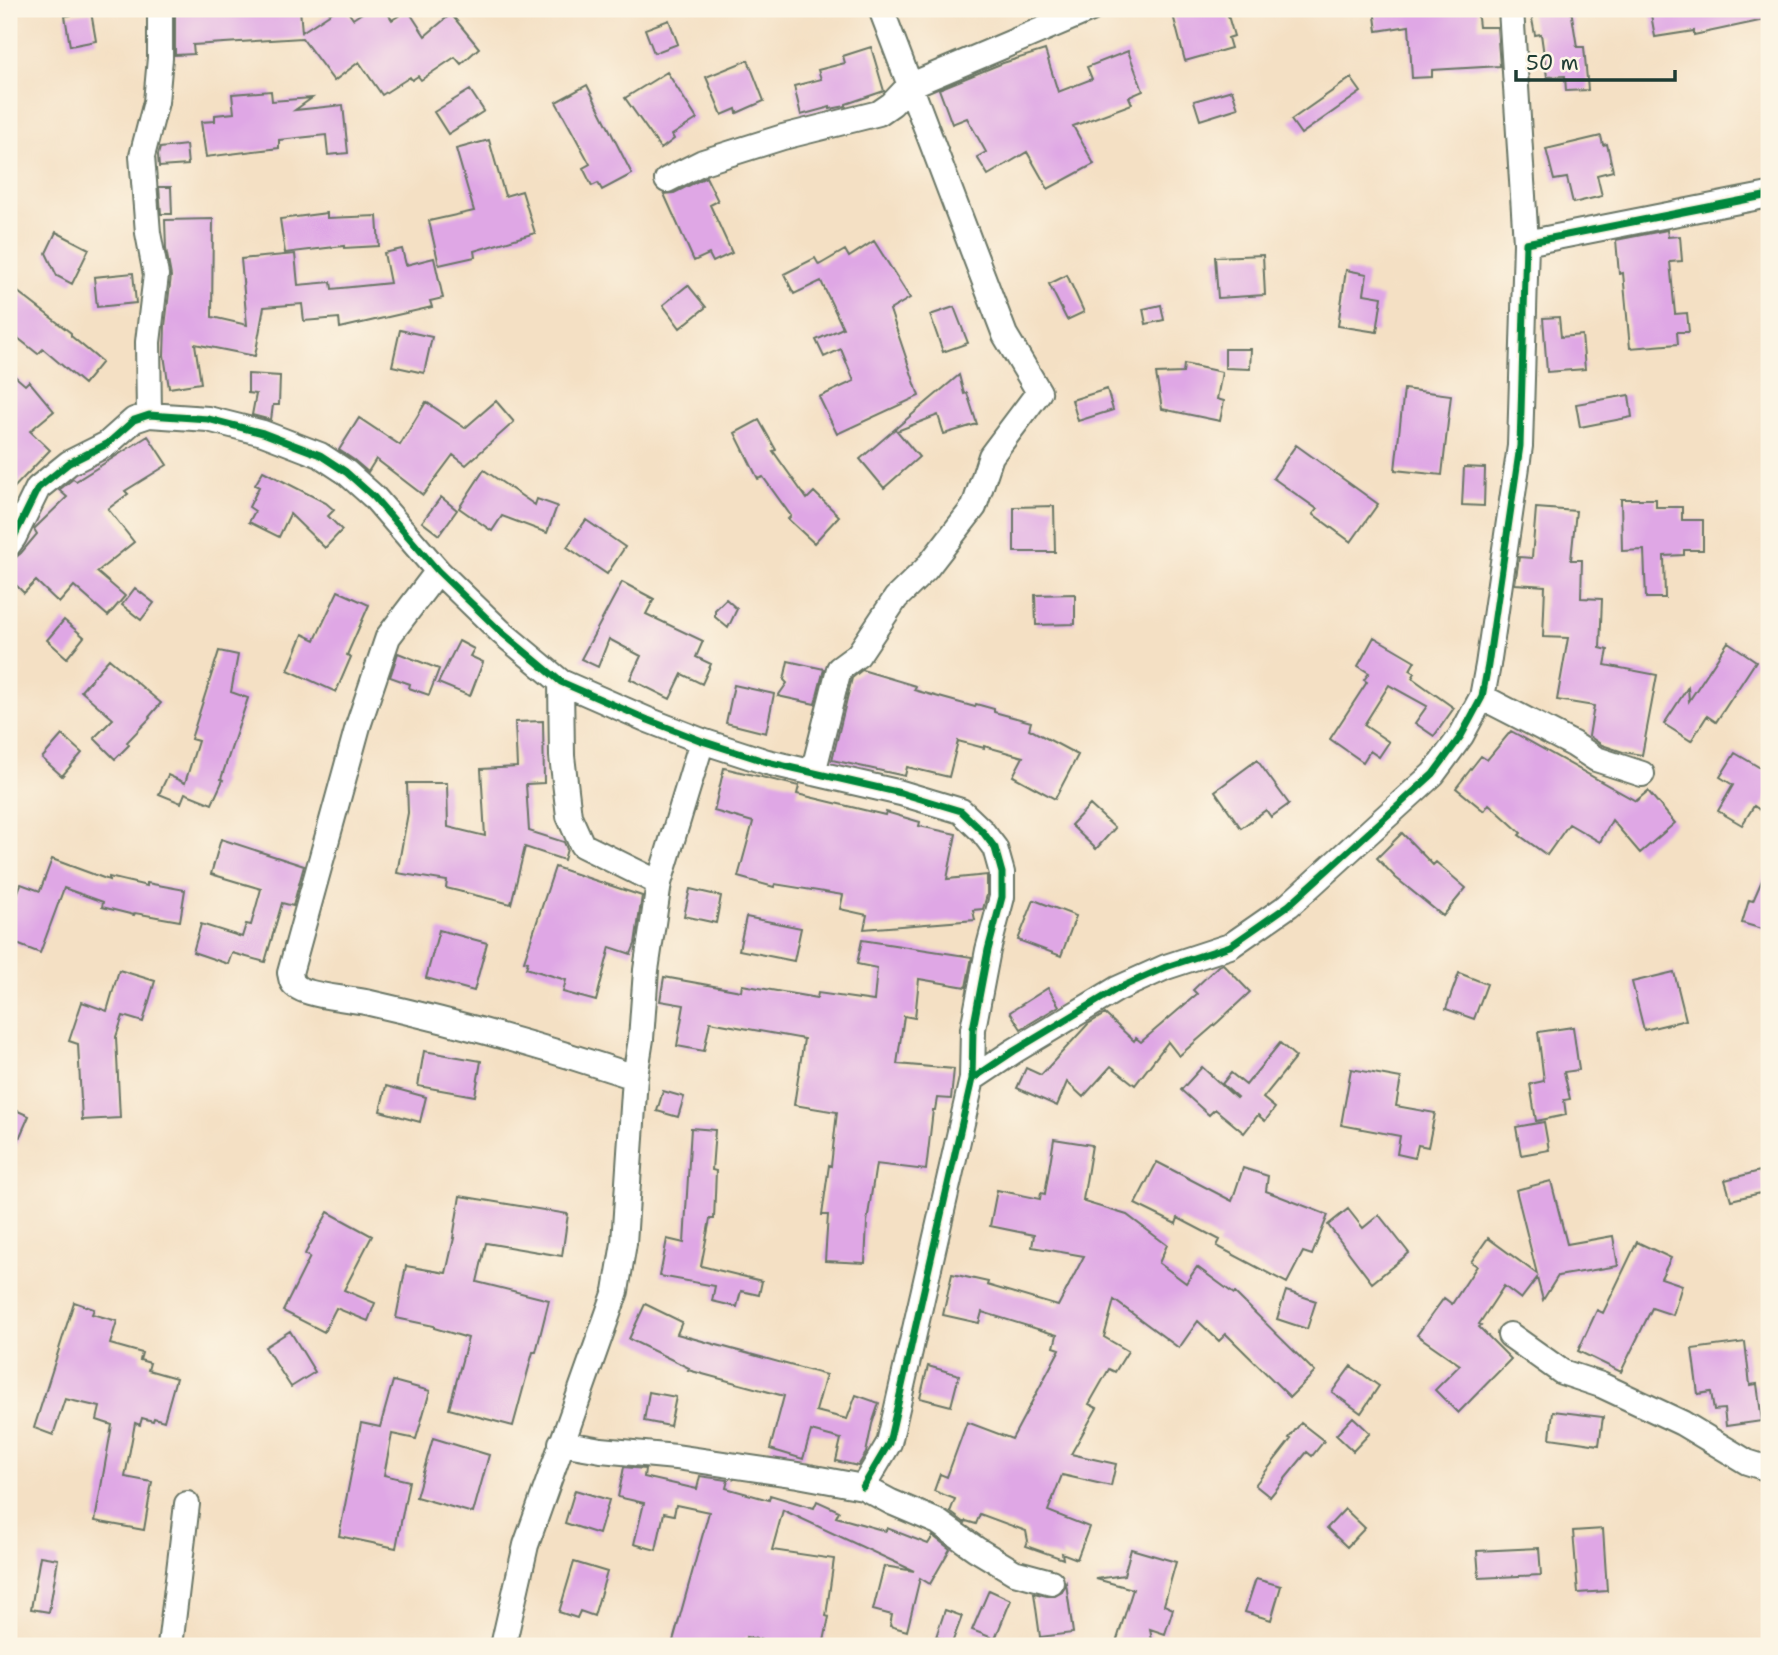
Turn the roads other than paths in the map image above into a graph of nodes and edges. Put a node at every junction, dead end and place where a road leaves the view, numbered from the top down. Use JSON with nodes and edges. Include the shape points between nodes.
{"nodes":[{"id":1,"x":160,"y":9,"type":"edge"},
{"id":2,"x":881,"y":9,"type":"edge"},
{"id":3,"x":1091,"y":9,"type":"edge"},
{"id":4,"x":1511,"y":9,"type":"edge"},
{"id":5,"x":909,"y":86,"type":"junction"},
{"id":6,"x":667,"y":180,"type":"dead end"},
{"id":7,"x":1769,"y":195,"type":"edge"},
{"id":8,"x":1526,"y":243,"type":"junction"},
{"id":9,"x":149,"y":415,"type":"junction"},
{"id":10,"x":9,"y":544,"type":"edge"},
{"id":11,"x":438,"y":571,"type":"junction"},
{"id":12,"x":561,"y":682,"type":"junction"},
{"id":13,"x":1482,"y":697,"type":"junction"},
{"id":14,"x":702,"y":741,"type":"junction"},
{"id":15,"x":813,"y":773,"type":"junction"},
{"id":16,"x":1642,"y":774,"type":"dead end"},
{"id":17,"x":659,"y":883,"type":"junction"},
{"id":18,"x":635,"y":1077,"type":"junction"},
{"id":19,"x":972,"y":1079,"type":"junction"},
{"id":20,"x":1510,"y":1335,"type":"dead end"},
{"id":21,"x":561,"y":1444,"type":"junction"},
{"id":22,"x":1769,"y":1469,"type":"edge"},
{"id":23,"x":863,"y":1487,"type":"junction"},
{"id":24,"x":187,"y":1504,"type":"dead end"},
{"id":25,"x":1051,"y":1582,"type":"dead end"},
{"id":26,"x":170,"y":1646,"type":"edge"},
{"id":27,"x":503,"y":1646,"type":"edge"}],
"edges":[{"from":1,"to":9,"type":"street","via":[[156,102],[142,156],[156,275],[148,342]]},
{"from":2,"to":5,"type":"street"},
{"from":3,"to":5,"type":"street"},
{"from":4,"to":8,"type":"street"},
{"from":5,"to":6,"type":"street","via":[[879,113],[703,162]]},
{"from":5,"to":15,"type":"street","via":[[1005,335],[1039,392],[991,456],[974,506],[926,569],[896,597],[858,655],[839,669]]},
{"from":7,"to":8,"type":"street"},
{"from":8,"to":13,"type":"street","via":[[1520,446]]},
{"from":9,"to":10,"type":"street","via":[[69,463],[38,488]]},
{"from":9,"to":11,"type":"street","via":[[208,419],[263,433],[320,455],[374,497]]},
{"from":11,"to":12,"type":"street"},
{"from":11,"to":18,"type":"street","via":[[388,637],[358,726],[290,973],[292,983],[314,994],[442,1019]]},
{"from":12,"to":14,"type":"street"},
{"from":12,"to":17,"type":"street","via":[[569,817],[582,845]]},
{"from":13,"to":16,"type":"street","via":[[1596,759]]},
{"from":13,"to":19,"type":"street","via":[[1433,775],[1289,905],[1230,946],[1117,989]]},
{"from":14,"to":15,"type":"street"},
{"from":14,"to":17,"type":"street"},
{"from":15,"to":19,"type":"street","via":[[961,811],[995,848],[1002,897],[973,1029]]},
{"from":17,"to":18,"type":"street"},
{"from":18,"to":21,"type":"street","via":[[624,1243],[616,1291]]},
{"from":19,"to":23,"type":"street","via":[[889,1443]]},
{"from":20,"to":22,"type":"street","via":[[1562,1372],[1601,1385],[1682,1423],[1747,1462]]},
{"from":21,"to":23,"type":"street"},
{"from":21,"to":27,"type":"street","via":[[526,1545]]},
{"from":23,"to":25,"type":"street","via":[[938,1522],[1014,1572]]},
{"from":24,"to":26,"type":"street"}]}
